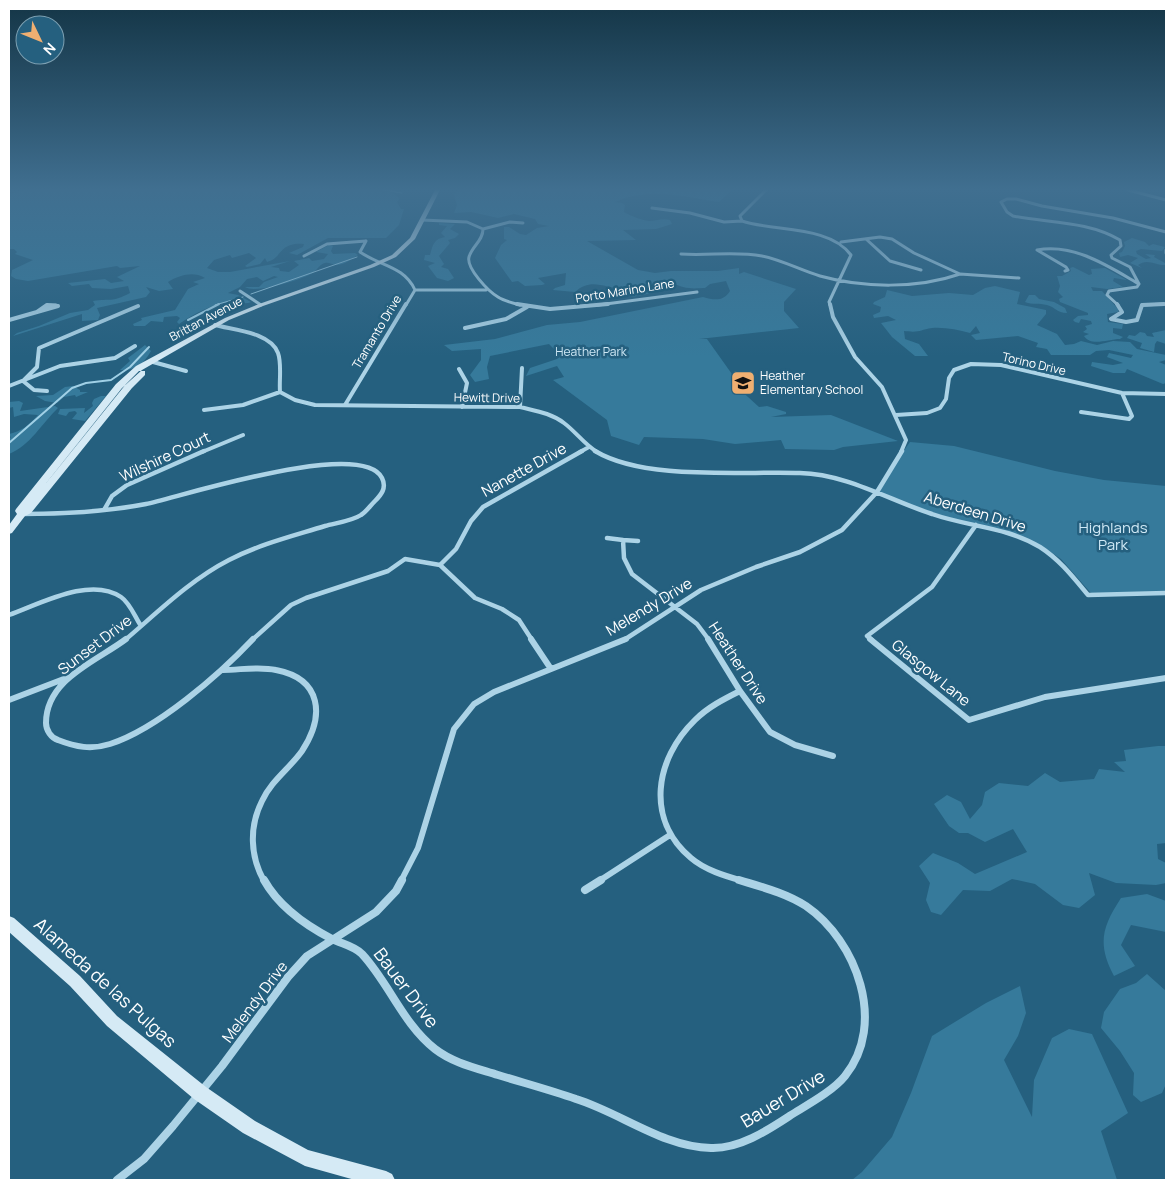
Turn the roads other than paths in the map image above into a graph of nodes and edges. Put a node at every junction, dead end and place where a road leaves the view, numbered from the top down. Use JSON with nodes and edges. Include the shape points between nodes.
{"nodes":[{"id":1,"x":321,"y":245,"type":"edge"},
{"id":2,"x":364,"y":245,"type":"edge"},
{"id":3,"x":407,"y":245,"type":"edge"},
{"id":4,"x":476,"y":245,"type":"edge"},
{"id":5,"x":845,"y":245,"type":"edge"},
{"id":6,"x":873,"y":245,"type":"edge"},
{"id":7,"x":902,"y":245,"type":"edge"},
{"id":8,"x":1121,"y":245,"type":"edge"},
{"id":9,"x":681,"y":254,"type":"dead end"},
{"id":10,"x":304,"y":256,"type":"dead end"},
{"id":11,"x":382,"y":262,"type":"junction"},
{"id":12,"x":921,"y":270,"type":"dead end"},
{"id":13,"x":1065,"y":271,"type":"dead end"},
{"id":14,"x":960,"y":274,"type":"junction"},
{"id":15,"x":1019,"y":278,"type":"dead end"},
{"id":16,"x":840,"y":280,"type":"junction"},
{"id":17,"x":1139,"y":284,"type":"junction"},
{"id":18,"x":415,"y":290,"type":"junction"},
{"id":19,"x":486,"y":290,"type":"junction"},
{"id":20,"x":240,"y":291,"type":"dead end"},
{"id":21,"x":697,"y":292,"type":"dead end"},
{"id":22,"x":1166,"y":304,"type":"edge"},
{"id":23,"x":261,"y":305,"type":"junction"},
{"id":24,"x":138,"y":306,"type":"dead end"},
{"id":25,"x":527,"y":307,"type":"junction"},
{"id":26,"x":37,"y":312,"type":"junction"},
{"id":27,"x":9,"y":320,"type":"edge"},
{"id":28,"x":215,"y":325,"type":"junction"},
{"id":29,"x":466,"y":328,"type":"dead end"},
{"id":30,"x":135,"y":346,"type":"dead end"},
{"id":31,"x":153,"y":362,"type":"junction"},
{"id":32,"x":522,"y":368,"type":"dead end"},
{"id":33,"x":459,"y":369,"type":"dead end"},
{"id":34,"x":186,"y":371,"type":"dead end"},
{"id":35,"x":22,"y":380,"type":"junction"},
{"id":36,"x":9,"y":386,"type":"edge"},
{"id":37,"x":47,"y":391,"type":"dead end"},
{"id":38,"x":280,"y":392,"type":"junction"},
{"id":39,"x":1122,"y":393,"type":"junction"},
{"id":40,"x":1166,"y":394,"type":"edge"},
{"id":41,"x":345,"y":405,"type":"junction"},
{"id":42,"x":462,"y":407,"type":"junction"},
{"id":43,"x":520,"y":407,"type":"junction"},
{"id":44,"x":204,"y":410,"type":"dead end"},
{"id":45,"x":1081,"y":412,"type":"dead end"},
{"id":46,"x":896,"y":415,"type":"junction"},
{"id":47,"x":243,"y":435,"type":"dead end"},
{"id":48,"x":589,"y":448,"type":"junction"},
{"id":49,"x":877,"y":492,"type":"junction"},
{"id":50,"x":104,"y":510,"type":"junction"},
{"id":51,"x":22,"y":514,"type":"junction"},
{"id":52,"x":976,"y":525,"type":"junction"},
{"id":53,"x":9,"y":531,"type":"edge"},
{"id":54,"x":607,"y":538,"type":"dead end"},
{"id":55,"x":623,"y":540,"type":"junction"},
{"id":56,"x":638,"y":541,"type":"dead end"},
{"id":57,"x":440,"y":565,"type":"junction"},
{"id":58,"x":1166,"y":593,"type":"edge"},
{"id":59,"x":675,"y":606,"type":"junction"},
{"id":60,"x":9,"y":615,"type":"edge"},
{"id":61,"x":141,"y":626,"type":"junction"},
{"id":62,"x":551,"y":669,"type":"junction"},
{"id":63,"x":223,"y":670,"type":"junction"},
{"id":64,"x":70,"y":677,"type":"junction"},
{"id":65,"x":1166,"y":678,"type":"edge"},
{"id":66,"x":740,"y":691,"type":"junction"},
{"id":67,"x":9,"y":700,"type":"edge"},
{"id":68,"x":833,"y":756,"type":"dead end"},
{"id":69,"x":670,"y":835,"type":"junction"},
{"id":70,"x":585,"y":890,"type":"dead end"},
{"id":71,"x":9,"y":923,"type":"edge"},
{"id":72,"x":332,"y":940,"type":"junction"},
{"id":73,"x":200,"y":1094,"type":"junction"},
{"id":74,"x":117,"y":1180,"type":"edge"},
{"id":75,"x":386,"y":1180,"type":"edge"}],
"edges":[{"from":1,"to":10,"type":"street","name":"Tramanto Drive"},
{"from":2,"to":11,"type":"street","name":"Tramanto Drive","via":[[360,252],[365,257]]},
{"from":3,"to":11,"type":"main road","name":"Brittan Avenue"},
{"from":4,"to":19,"type":"street","via":[[470,254],[470,265]]},
{"from":5,"to":16,"type":"street","name":"Melendy Drive","via":[[851,255]]},
{"from":6,"to":12,"type":"street","via":[[890,261]]},
{"from":7,"to":14,"type":"street"},
{"from":8,"to":17,"type":"street","via":[[1113,252],[1112,258],[1130,267]]},
{"from":9,"to":16,"type":"street","via":[[746,254],[773,258],[805,272]]},
{"from":11,"to":18,"type":"street","name":"Tramanto Drive","via":[[412,279]]},
{"from":11,"to":23,"type":"main road","name":"Brittan Avenue"},
{"from":13,"to":17,"type":"street","via":[[1068,270],[1066,267],[1037,250],[1070,250]]},
{"from":14,"to":15,"type":"street"},
{"from":14,"to":16,"type":"street","via":[[937,282],[880,284]]},
{"from":16,"to":46,"type":"street","name":"Melendy Drive","via":[[829,302],[833,317],[852,354],[882,387]]},
{"from":17,"to":22,"type":"street","via":[[1109,291],[1107,295],[1122,312],[1111,319],[1123,322],[1136,320],[1142,306]]},
{"from":18,"to":19,"type":"street"},
{"from":18,"to":41,"type":"street","name":"Tramanto Drive"},
{"from":19,"to":25,"type":"street","name":"Porto Marino Lane","via":[[510,303]]},
{"from":20,"to":23,"type":"street"},
{"from":21,"to":25,"type":"street","name":"Porto Marino Lane","via":[[676,292],[584,308]]},
{"from":23,"to":28,"type":"main road","name":"Brittan Avenue"},
{"from":24,"to":35,"type":"street","via":[[39,348],[37,367]]},
{"from":25,"to":29,"type":"street","via":[[504,321]]},
{"from":26,"to":26,"type":"street","via":[[46,312],[58,306],[41,307]]},
{"from":26,"to":27,"type":"street"},
{"from":28,"to":31,"type":"main road","name":"Brittan Avenue"},
{"from":28,"to":38,"type":"street","via":[[258,336],[274,345],[278,354]]},
{"from":30,"to":35,"type":"street","via":[[115,358],[60,366]]},
{"from":31,"to":34,"type":"street"},
{"from":31,"to":51,"type":"main road","name":"Brittan Avenue","via":[[129,386],[28,511]]},
{"from":32,"to":43,"type":"street"},
{"from":33,"to":42,"type":"street","via":[[467,383]]},
{"from":35,"to":36,"type":"street"},
{"from":35,"to":37,"type":"street","via":[[34,390]]},
{"from":38,"to":41,"type":"street","name":"Hewitt Drive","via":[[294,400]]},
{"from":38,"to":44,"type":"street","via":[[245,406]]},
{"from":39,"to":40,"type":"street","name":"Torino Drive"},
{"from":39,"to":45,"type":"street","via":[[1132,416],[1129,419]]},
{"from":39,"to":46,"type":"street","name":"Torino Drive","via":[[1001,365],[971,364],[954,370],[949,378],[946,399],[940,408],[927,413]]},
{"from":41,"to":42,"type":"street","name":"Hewitt Drive"},
{"from":42,"to":43,"type":"street","name":"Hewitt Drive"},
{"from":43,"to":48,"type":"street","name":"Hewitt Drive","via":[[547,412],[564,423]]},
{"from":46,"to":49,"type":"street","name":"Melendy Drive","via":[[906,440]]},
{"from":47,"to":50,"type":"street","name":"Wilshire Court","via":[[127,485],[112,496]]},
{"from":48,"to":49,"type":"street","name":"Hewitt Drive","via":[[607,458],[638,467],[713,473],[801,473],[820,475]]},
{"from":48,"to":57,"type":"street","name":"Nanette Drive","via":[[483,507],[471,520],[456,550]]},
{"from":49,"to":52,"type":"street","name":"Aberdeen Drive","via":[[934,515]]},
{"from":49,"to":59,"type":"street","name":"Melendy Drive","via":[[842,530],[800,552],[701,590]]},
{"from":50,"to":51,"type":"street","name":"Sunset Drive"},
{"from":50,"to":61,"type":"street","name":"Sunset Drive","via":[[145,504],[296,467],[359,465],[382,478],[382,495],[361,515],[268,543],[229,560],[193,582]]},
{"from":51,"to":53,"type":"main road","name":"Brittan Avenue"},
{"from":52,"to":58,"type":"street","name":"Aberdeen Drive","via":[[1015,534],[1040,547],[1060,561],[1088,595]]},
{"from":52,"to":65,"type":"street","name":"Glasgow Lane","via":[[932,587],[866,636],[969,720],[1045,697]]},
{"from":54,"to":55,"type":"street"},
{"from":55,"to":56,"type":"street"},
{"from":55,"to":59,"type":"street","name":"Heather Drive","via":[[624,558],[632,574]]},
{"from":57,"to":62,"type":"street","via":[[475,598],[519,620]]},
{"from":57,"to":63,"type":"street","name":"Sunset Drive","via":[[406,560],[388,571],[306,598],[277,615]]},
{"from":59,"to":62,"type":"street","name":"Melendy Drive","via":[[624,640]]},
{"from":59,"to":66,"type":"street","name":"Heather Drive","via":[[698,624]]},
{"from":60,"to":61,"type":"street","via":[[53,597],[88,590],[120,597]]},
{"from":61,"to":64,"type":"street","name":"Sunset Drive"},
{"from":62,"to":72,"type":"street","name":"Melendy Drive","via":[[494,692],[474,704],[454,729],[418,848],[396,891],[376,912]]},
{"from":63,"to":64,"type":"street","name":"Sunset Drive","via":[[147,727],[110,744],[90,748],[54,739],[46,728],[50,700]]},
{"from":63,"to":72,"type":"street","name":"Bauer Drive","via":[[276,670],[294,676],[308,687],[317,703],[318,721],[301,753],[261,800],[254,821],[254,857],[267,887],[279,902]]},
{"from":64,"to":67,"type":"street"},
{"from":66,"to":68,"type":"street","name":"Heather Drive","via":[[770,732],[795,746]]},
{"from":66,"to":69,"type":"street","name":"Bauer Drive","via":[[714,703],[688,725],[673,750],[659,790],[660,810]]},
{"from":69,"to":70,"type":"street"},
{"from":69,"to":72,"type":"street","name":"Bauer Drive","via":[[687,854],[709,870],[772,889],[805,906],[827,925],[846,950],[859,977],[866,1023],[855,1061],[841,1082],[796,1113],[731,1146],[710,1148],[684,1144],[592,1104],[473,1068],[442,1054],[418,1033],[358,949]]},
{"from":71,"to":73,"type":"main road","name":"Alameda de las Pulgas","via":[[75,981],[112,1021]]},
{"from":72,"to":73,"type":"street","name":"Melendy Drive","via":[[307,956],[288,976]]},
{"from":73,"to":74,"type":"street","name":"Melendy Drive","via":[[144,1159]]},
{"from":73,"to":75,"type":"main road","name":"Alameda de las Pulgas","via":[[249,1128],[305,1158]]}]}
